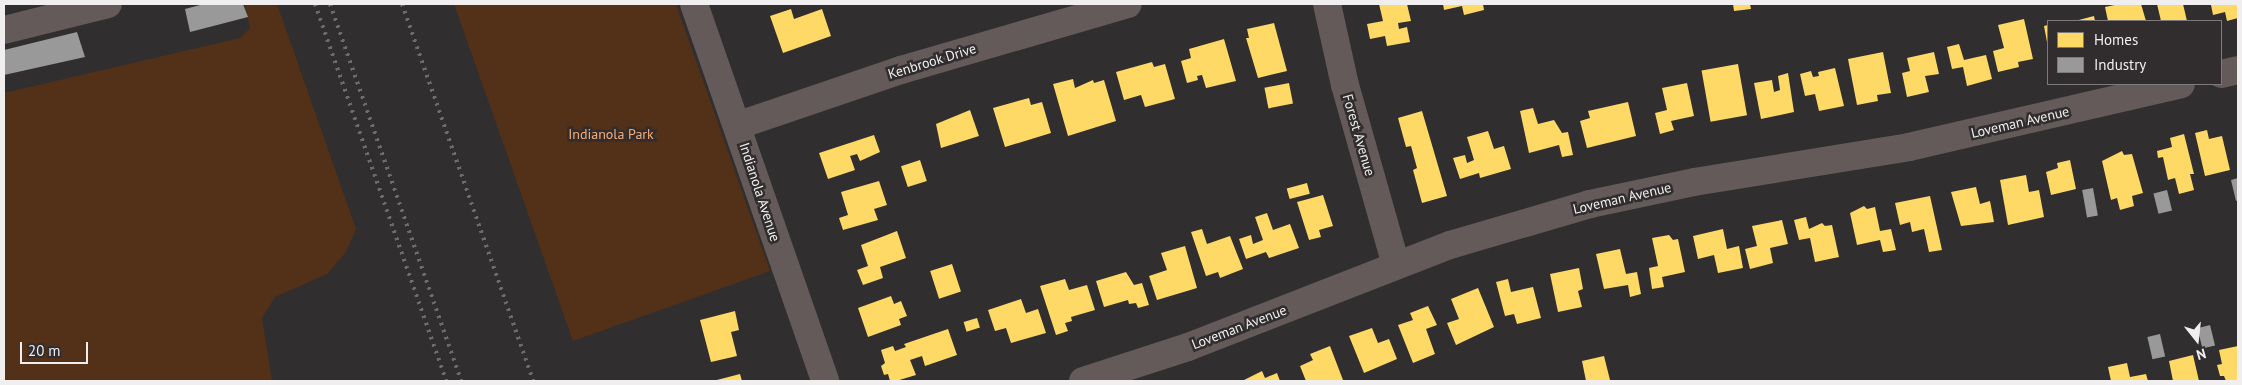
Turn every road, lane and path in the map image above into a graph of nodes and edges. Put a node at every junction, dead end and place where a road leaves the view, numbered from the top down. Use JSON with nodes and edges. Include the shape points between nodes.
{"nodes":[{"id":1,"x":108,"y":4,"type":"edge"},
{"id":2,"x":694,"y":4,"type":"edge"},
{"id":3,"x":1128,"y":4,"type":"edge"},
{"id":4,"x":1327,"y":4,"type":"edge"},
{"id":5,"x":4,"y":30,"type":"edge"},
{"id":6,"x":2238,"y":70,"type":"edge"},
{"id":7,"x":2222,"y":74,"type":"edge"},
{"id":8,"x":2177,"y":85,"type":"edge"},
{"id":9,"x":738,"y":125,"type":"junction"},
{"id":10,"x":1396,"y":265,"type":"junction"},
{"id":11,"x":825,"y":381,"type":"edge"},
{"id":12,"x":1083,"y":381,"type":"edge"}],
"edges":[{"from":1,"to":5,"type":"street"},
{"from":2,"to":9,"type":"street","name":"Indianola Avenue"},
{"from":3,"to":9,"type":"street","name":"Kenbrook Drive","via":[[900,70]]},
{"from":4,"to":10,"type":"street","name":"Forest Avenue","via":[[1345,85]]},
{"from":6,"to":7,"type":"street"},
{"from":8,"to":10,"type":"street","name":"Loveman Avenue","via":[[1909,147],[1694,182],[1590,204],[1450,245]]},
{"from":9,"to":11,"type":"street","name":"Indianola Avenue"},
{"from":10,"to":12,"type":"street","name":"Loveman Avenue","via":[[1188,347]]}]}
